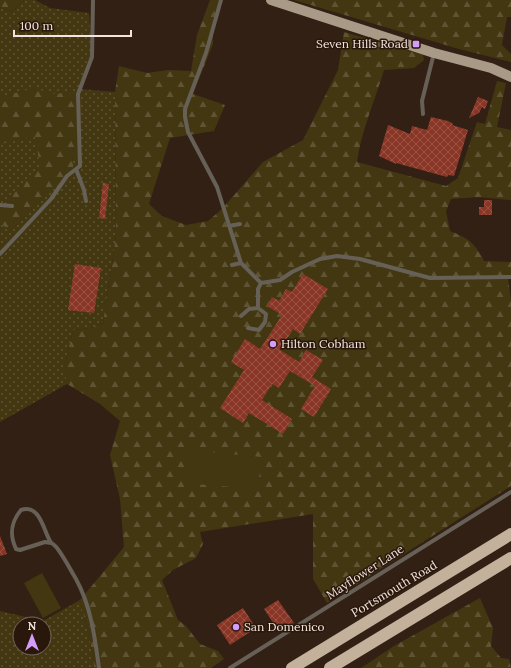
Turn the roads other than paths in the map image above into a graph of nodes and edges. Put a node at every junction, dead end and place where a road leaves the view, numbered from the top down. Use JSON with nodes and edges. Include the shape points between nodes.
{"nodes":[{"id":1,"x":93,"y":0,"type":"edge"},
{"id":2,"x":221,"y":0,"type":"edge"},
{"id":3,"x":271,"y":0,"type":"edge"},
{"id":4,"x":434,"y":53,"type":"junction"},
{"id":5,"x":491,"y":68,"type":"junction"},
{"id":6,"x":511,"y":68,"type":"edge"},
{"id":7,"x":511,"y":77,"type":"edge"},
{"id":8,"x":423,"y":114,"type":"dead end"},
{"id":9,"x":76,"y":169,"type":"junction"},
{"id":10,"x":86,"y":200,"type":"dead end"},
{"id":11,"x":0,"y":205,"type":"edge"},
{"id":12,"x":12,"y":206,"type":"dead end"},
{"id":13,"x":240,"y":224,"type":"dead end"},
{"id":14,"x":229,"y":226,"type":"junction"},
{"id":15,"x":0,"y":254,"type":"edge"},
{"id":16,"x":241,"y":263,"type":"junction"},
{"id":17,"x":232,"y":265,"type":"dead end"},
{"id":18,"x":511,"y":278,"type":"edge"},
{"id":19,"x":261,"y":283,"type":"junction"},
{"id":20,"x":258,"y":308,"type":"junction"},
{"id":21,"x":241,"y":316,"type":"dead end"},
{"id":22,"x":248,"y":328,"type":"dead end"},
{"id":23,"x":511,"y":492,"type":"edge"},
{"id":24,"x":511,"y":534,"type":"edge"},
{"id":25,"x":51,"y":543,"type":"junction"},
{"id":26,"x":511,"y":558,"type":"edge"},
{"id":27,"x":99,"y":668,"type":"edge"},
{"id":28,"x":230,"y":668,"type":"edge"},
{"id":29,"x":292,"y":668,"type":"edge"},
{"id":30,"x":330,"y":668,"type":"edge"}],
"edges":[{"from":1,"to":9,"type":"lane","via":[[92,57],[78,94],[80,166]]},
{"from":2,"to":14,"type":"lane","via":[[184,117],[188,132],[217,187]]},
{"from":3,"to":4,"type":"main road"},
{"from":4,"to":5,"type":"main road"},
{"from":4,"to":8,"type":"lane","via":[[422,101]]},
{"from":5,"to":6,"type":"main road"},
{"from":5,"to":7,"type":"main road"},
{"from":9,"to":10,"type":"lane"},
{"from":9,"to":15,"type":"lane","via":[[67,176],[51,199]]},
{"from":11,"to":12,"type":"lane"},
{"from":13,"to":14,"type":"lane"},
{"from":14,"to":16,"type":"lane"},
{"from":16,"to":17,"type":"lane"},
{"from":16,"to":19,"type":"lane"},
{"from":18,"to":19,"type":"lane","via":[[430,278],[337,256],[320,259],[280,280]]},
{"from":19,"to":20,"type":"lane","via":[[258,289]]},
{"from":20,"to":21,"type":"lane","via":[[249,309]]},
{"from":20,"to":22,"type":"lane","via":[[266,314],[265,322],[259,330]]},
{"from":23,"to":28,"type":"lane","name":"Mayflower Lane"},
{"from":24,"to":29,"type":"highway","name":"Portsmouth Road"},
{"from":25,"to":25,"type":"lane","via":[[32,509],[20,510],[12,524],[11,532],[16,549]]},
{"from":25,"to":27,"type":"lane","via":[[57,548],[80,589],[93,626]]},
{"from":26,"to":30,"type":"highway"}]}
